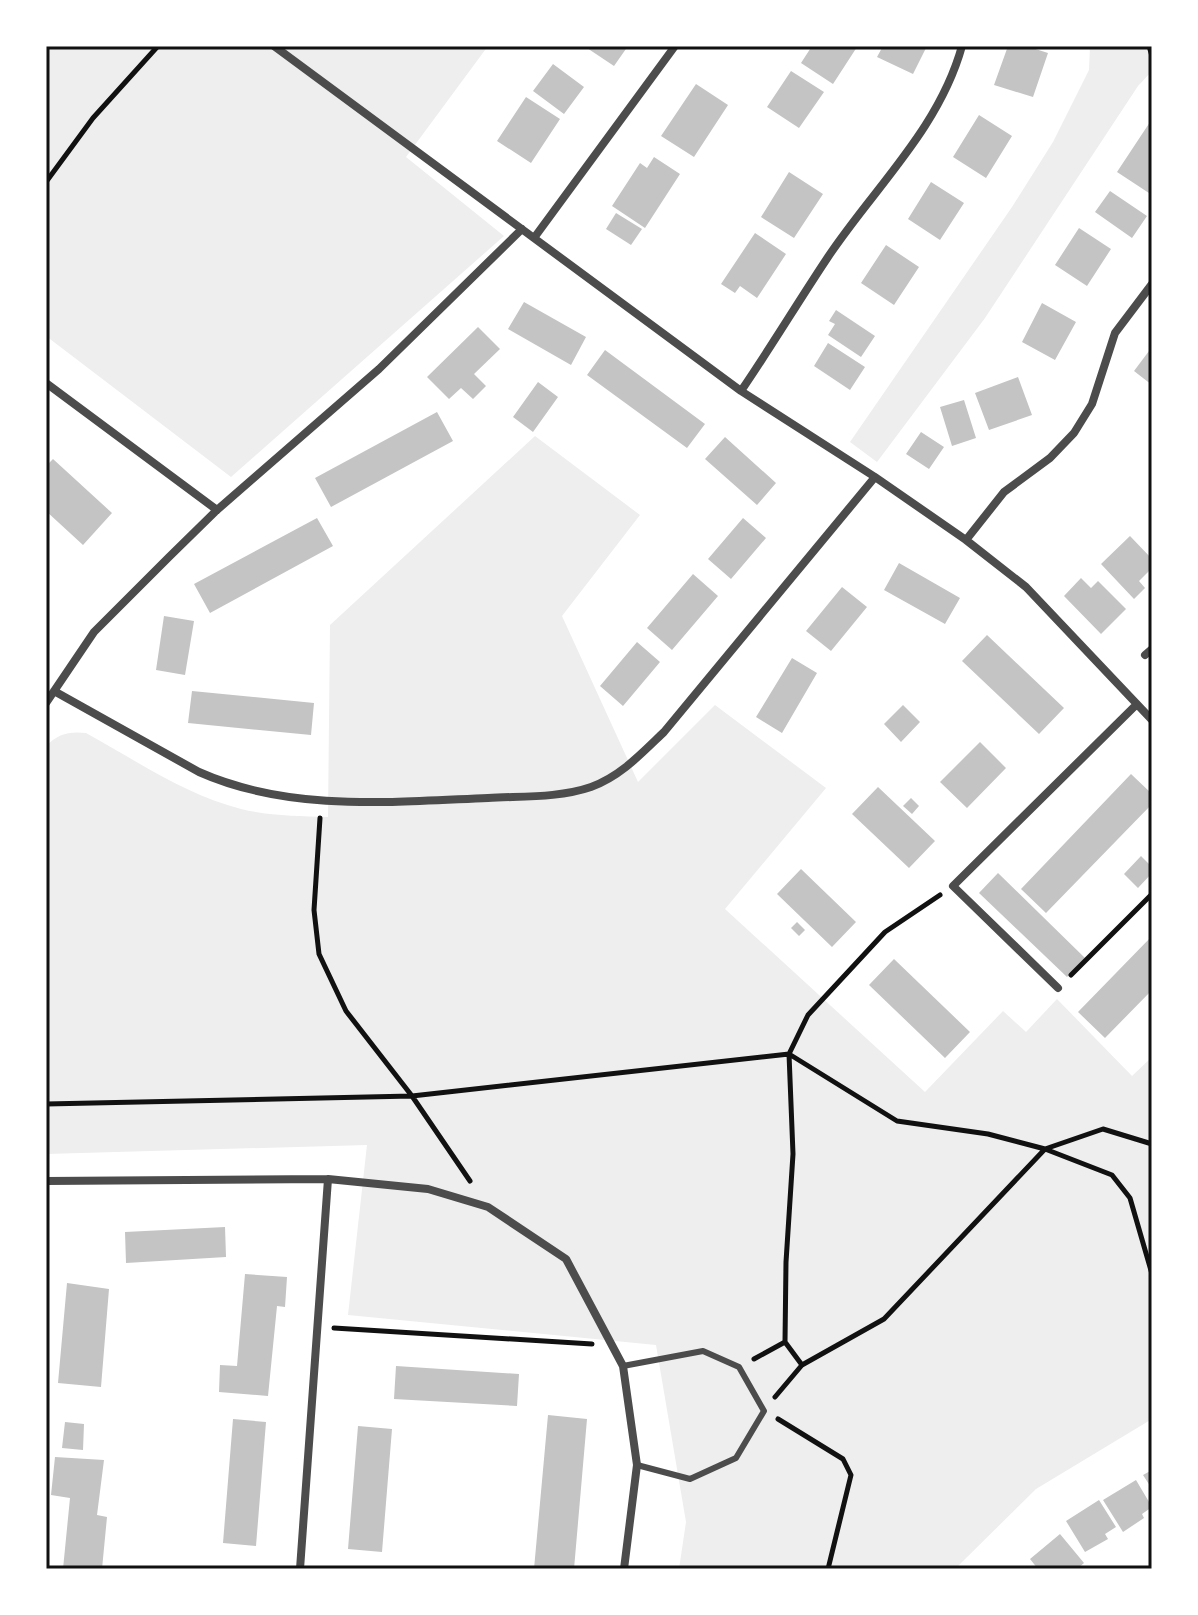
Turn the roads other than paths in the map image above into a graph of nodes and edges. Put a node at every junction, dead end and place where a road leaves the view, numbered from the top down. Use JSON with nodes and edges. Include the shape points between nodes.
{"nodes":[{"id":1,"x":274,"y":46,"type":"edge"},
{"id":2,"x":675,"y":46,"type":"edge"},
{"id":3,"x":962,"y":46,"type":"edge"},
{"id":4,"x":522,"y":229,"type":"junction"},
{"id":5,"x":534,"y":238,"type":"junction"},
{"id":6,"x":1152,"y":284,"type":"edge"},
{"id":7,"x":46,"y":383,"type":"edge"},
{"id":8,"x":741,"y":391,"type":"junction"},
{"id":9,"x":875,"y":477,"type":"junction"},
{"id":10,"x":217,"y":510,"type":"junction"},
{"id":11,"x":966,"y":540,"type":"junction"},
{"id":12,"x":54,"y":691,"type":"junction"},
{"id":13,"x":46,"y":703,"type":"edge"},
{"id":14,"x":1137,"y":704,"type":"junction"},
{"id":15,"x":1152,"y":720,"type":"edge"},
{"id":16,"x":1058,"y":988,"type":"road end"},
{"id":17,"x":328,"y":1179,"type":"junction"},
{"id":18,"x":46,"y":1181,"type":"edge"},
{"id":19,"x":623,"y":1366,"type":"junction"},
{"id":20,"x":637,"y":1465,"type":"junction"},
{"id":21,"x":300,"y":1569,"type":"edge"},
{"id":22,"x":624,"y":1569,"type":"edge"}],
"edges":[{"from":1,"to":4,"type":"street"},
{"from":2,"to":5,"type":"street"},
{"from":3,"to":8,"type":"street","via":[[910,151],[829,256]]},
{"from":4,"to":5,"type":"street"},
{"from":4,"to":10,"type":"street","via":[[379,369]]},
{"from":5,"to":8,"type":"street"},
{"from":6,"to":11,"type":"street","via":[[1115,333],[1092,404],[1074,433],[1004,492]]},
{"from":7,"to":10,"type":"street"},
{"from":8,"to":9,"type":"street"},
{"from":9,"to":11,"type":"street"},
{"from":9,"to":12,"type":"street","via":[[664,732],[634,761],[590,787],[437,800],[279,796],[199,772]]},
{"from":10,"to":12,"type":"street","via":[[94,632]]},
{"from":11,"to":14,"type":"street","via":[[1026,587]]},
{"from":12,"to":13,"type":"street"},
{"from":14,"to":15,"type":"street"},
{"from":14,"to":16,"type":"street","via":[[953,886]]},
{"from":17,"to":18,"type":"street"},
{"from":17,"to":19,"type":"street","via":[[428,1189],[488,1207],[566,1259]]},
{"from":17,"to":21,"type":"street"},
{"from":19,"to":20,"type":"street"},
{"from":19,"to":20,"type":"lane","via":[[703,1351],[739,1367],[764,1411],[736,1458],[690,1479]]},
{"from":20,"to":22,"type":"street"}]}
